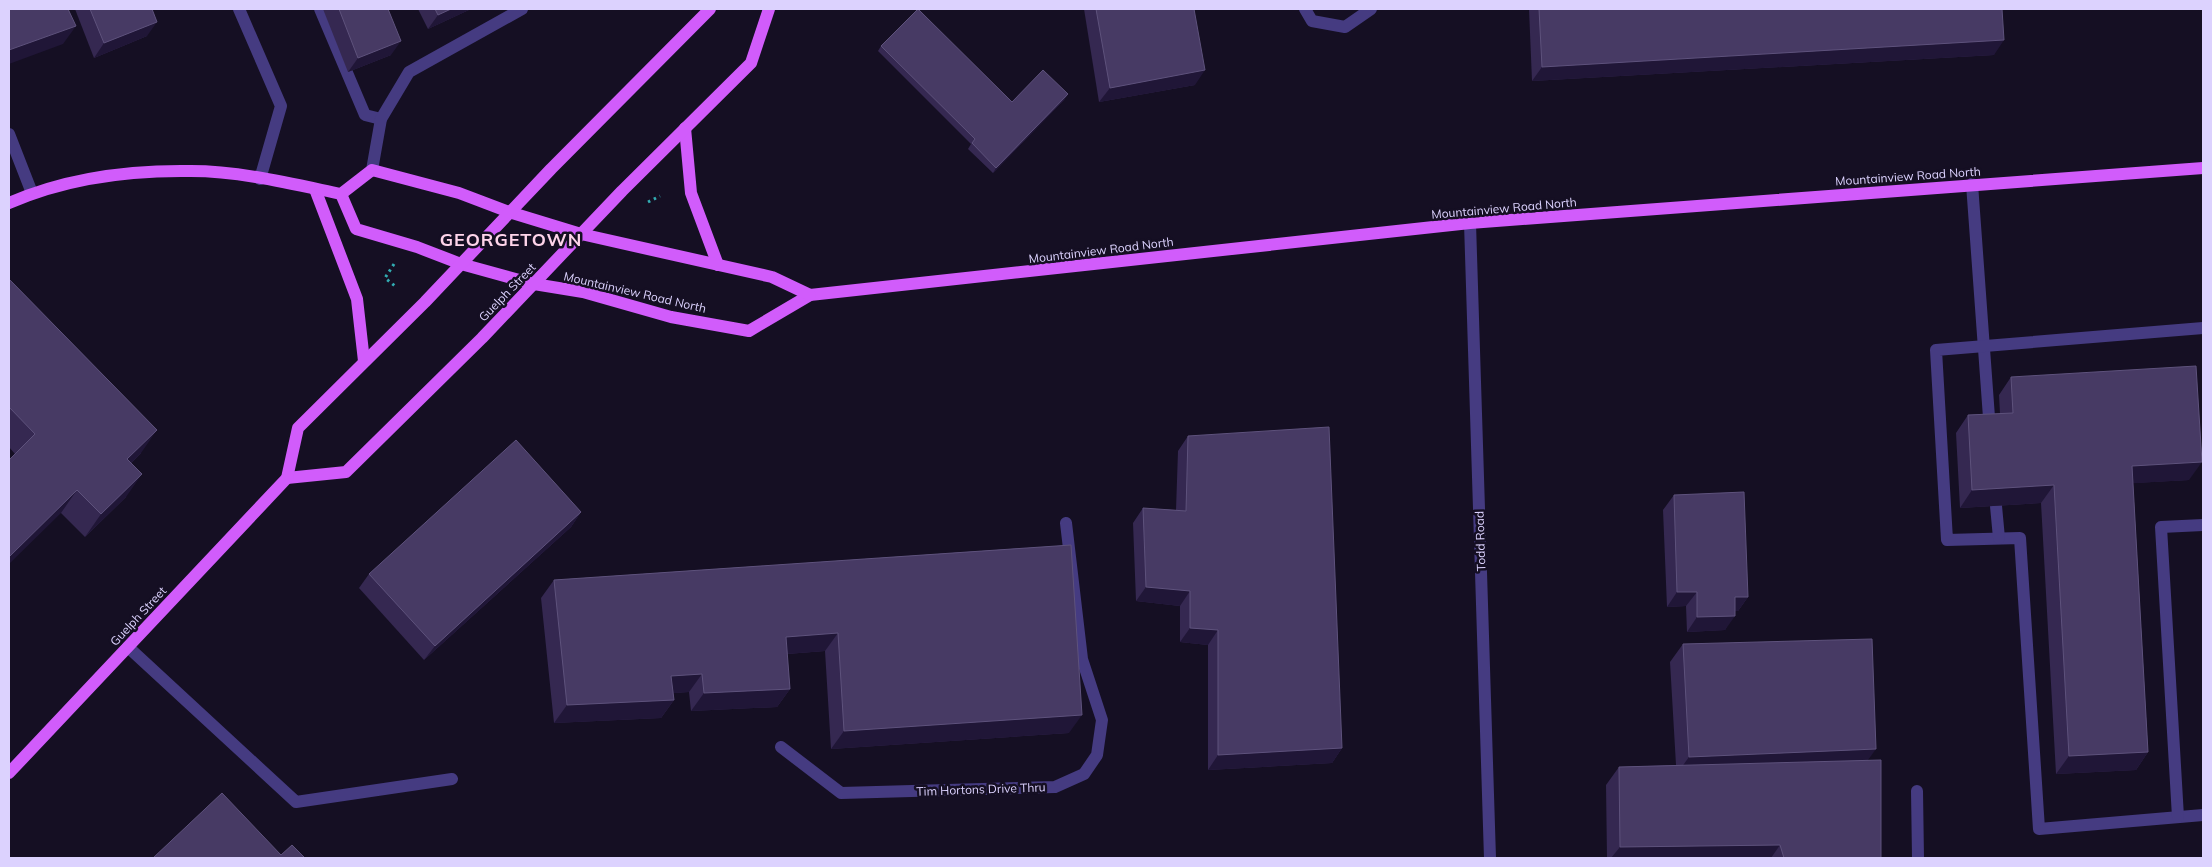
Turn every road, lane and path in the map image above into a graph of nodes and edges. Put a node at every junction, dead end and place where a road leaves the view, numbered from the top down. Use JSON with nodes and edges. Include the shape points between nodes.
{"nodes":[{"id":1,"x":239,"y":9,"type":"edge"},
{"id":2,"x":320,"y":9,"type":"edge"},
{"id":3,"x":522,"y":9,"type":"edge"},
{"id":4,"x":710,"y":9,"type":"edge"},
{"id":5,"x":769,"y":9,"type":"edge"},
{"id":6,"x":1305,"y":9,"type":"edge"},
{"id":7,"x":1371,"y":9,"type":"edge"},
{"id":8,"x":381,"y":119,"type":"junction"},
{"id":9,"x":685,"y":128,"type":"junction"},
{"id":10,"x":9,"y":134,"type":"edge"},
{"id":11,"x":2203,"y":168,"type":"edge"},
{"id":12,"x":372,"y":170,"type":"junction"},
{"id":13,"x":260,"y":179,"type":"junction"},
{"id":14,"x":1972,"y":184,"type":"junction"},
{"id":15,"x":315,"y":189,"type":"junction"},
{"id":16,"x":32,"y":193,"type":"junction"},
{"id":17,"x":341,"y":194,"type":"junction"},
{"id":18,"x":660,"y":196,"type":"dead end"},
{"id":19,"x":648,"y":202,"type":"dead end"},
{"id":20,"x":9,"y":203,"type":"edge"},
{"id":21,"x":509,"y":212,"type":"junction"},
{"id":22,"x":1470,"y":223,"type":"junction"},
{"id":23,"x":581,"y":234,"type":"junction"},
{"id":24,"x":396,"y":262,"type":"dead end"},
{"id":25,"x":461,"y":264,"type":"junction"},
{"id":26,"x":718,"y":265,"type":"junction"},
{"id":27,"x":534,"y":284,"type":"junction"},
{"id":28,"x":395,"y":286,"type":"dead end"},
{"id":29,"x":810,"y":295,"type":"junction"},
{"id":30,"x":2203,"y":328,"type":"edge"},
{"id":31,"x":1982,"y":346,"type":"junction"},
{"id":32,"x":364,"y":361,"type":"junction"},
{"id":33,"x":1990,"y":432,"type":"edge"},
{"id":34,"x":287,"y":478,"type":"junction"},
{"id":35,"x":1996,"y":506,"type":"edge"},
{"id":36,"x":1066,"y":523,"type":"dead end"},
{"id":37,"x":2203,"y":525,"type":"edge"},
{"id":38,"x":1998,"y":538,"type":"junction"},
{"id":39,"x":128,"y":647,"type":"junction"},
{"id":40,"x":781,"y":747,"type":"dead end"},
{"id":41,"x":9,"y":773,"type":"edge"},
{"id":42,"x":452,"y":779,"type":"dead end"},
{"id":43,"x":1917,"y":791,"type":"dead end"},
{"id":44,"x":2203,"y":815,"type":"edge"},
{"id":45,"x":2178,"y":817,"type":"junction"},
{"id":46,"x":1490,"y":858,"type":"edge"},
{"id":47,"x":1918,"y":858,"type":"edge"}],
"edges":[{"from":1,"to":13,"type":"street","via":[[281,106]]},
{"from":2,"to":8,"type":"street","via":[[366,115]]},
{"from":3,"to":8,"type":"street","via":[[410,72]]},
{"from":4,"to":21,"type":"main road"},
{"from":5,"to":9,"type":"main road","name":"Guelph Street","via":[[751,63]]},
{"from":6,"to":7,"type":"street","via":[[1312,21],[1345,27]]},
{"from":8,"to":12,"type":"street"},
{"from":9,"to":23,"type":"main road","name":"Guelph Street"},
{"from":9,"to":26,"type":"main road","via":[[691,193]]},
{"from":10,"to":16,"type":"street"},
{"from":11,"to":14,"type":"main road","name":"Mountainview Road North"},
{"from":12,"to":17,"type":"main road"},
{"from":12,"to":21,"type":"main road","via":[[459,194]]},
{"from":13,"to":15,"type":"main road"},
{"from":13,"to":16,"type":"main road","via":[[192,171],[112,174]]},
{"from":14,"to":22,"type":"main road","name":"Mountainview Road North"},
{"from":14,"to":31,"type":"street"},
{"from":15,"to":17,"type":"main road"},
{"from":15,"to":32,"type":"main road","via":[[357,299]]},
{"from":16,"to":20,"type":"main road"},
{"from":17,"to":25,"type":"main road","name":"Mountainview Road North","via":[[356,229],[417,246]]},
{"from":18,"to":19,"type":"path"},
{"from":21,"to":23,"type":"main road"},
{"from":21,"to":25,"type":"main road"},
{"from":22,"to":29,"type":"main road","name":"Mountainview Road North"},
{"from":22,"to":46,"type":"street","name":"Todd Road"},
{"from":23,"to":26,"type":"main road"},
{"from":23,"to":27,"type":"main road","name":"Guelph Street"},
{"from":24,"to":28,"type":"path","via":[[384,279]]},
{"from":25,"to":27,"type":"main road","name":"Mountainview Road North"},
{"from":25,"to":32,"type":"main road"},
{"from":26,"to":29,"type":"main road","via":[[772,277]]},
{"from":27,"to":29,"type":"main road","name":"Mountainview Road North","via":[[583,292],[671,317],[749,331]]},
{"from":27,"to":34,"type":"main road","name":"Guelph Street","via":[[346,472]]},
{"from":30,"to":31,"type":"street"},
{"from":31,"to":33,"type":"street"},
{"from":31,"to":38,"type":"street","via":[[1936,350],[1947,540]]},
{"from":32,"to":34,"type":"main road","via":[[298,428]]},
{"from":34,"to":39,"type":"main road","name":"Guelph Street"},
{"from":35,"to":38,"type":"street"},
{"from":36,"to":40,"type":"street","name":"Tim Hortons Drive Thru","via":[[1082,659],[1102,720],[1097,755],[1084,774],[1055,787],[841,793]]},
{"from":37,"to":45,"type":"street","via":[[2160,528]]},
{"from":38,"to":45,"type":"street","via":[[2020,538],[2039,829]]},
{"from":39,"to":41,"type":"main road","name":"Guelph Street"},
{"from":39,"to":42,"type":"street","via":[[296,802]]},
{"from":43,"to":47,"type":"street"},
{"from":44,"to":45,"type":"street"}]}
